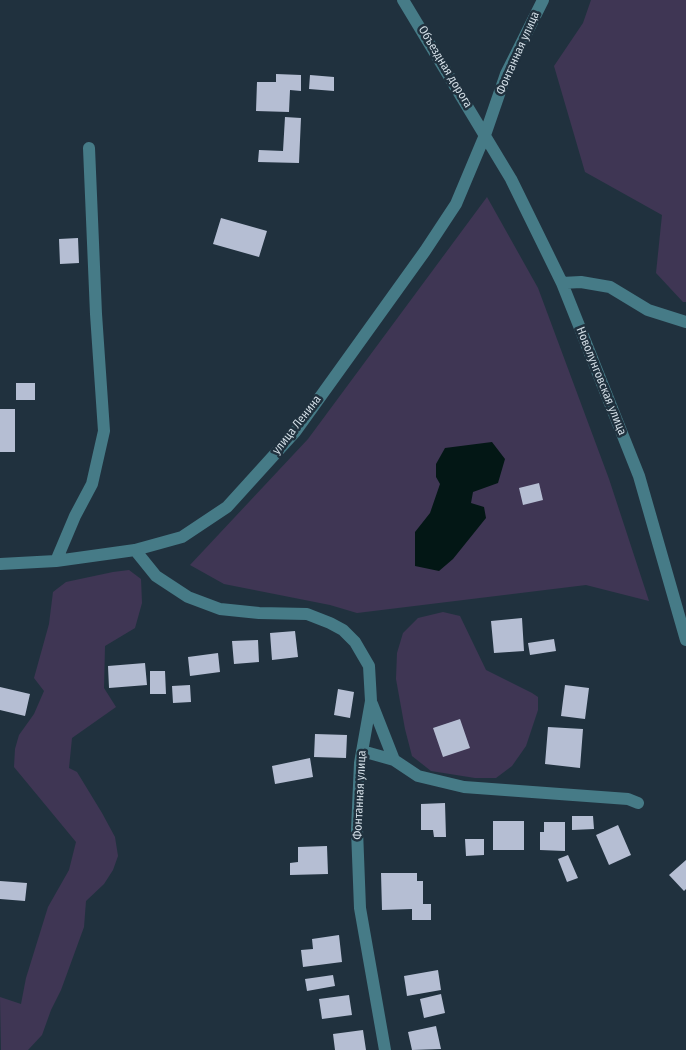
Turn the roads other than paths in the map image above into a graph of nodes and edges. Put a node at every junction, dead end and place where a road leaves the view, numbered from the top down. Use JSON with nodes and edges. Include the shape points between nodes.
{"nodes":[{"id":1,"x":403,"y":0,"type":"edge"},
{"id":2,"x":543,"y":0,"type":"edge"},
{"id":3,"x":485,"y":135,"type":"junction"},
{"id":4,"x":89,"y":148,"type":"dead end"},
{"id":5,"x":562,"y":284,"type":"junction"},
{"id":6,"x":686,"y":322,"type":"edge"},
{"id":7,"x":135,"y":550,"type":"junction"},
{"id":8,"x":56,"y":561,"type":"junction"},
{"id":9,"x":0,"y":564,"type":"edge"},
{"id":10,"x":686,"y":640,"type":"edge"},
{"id":11,"x":371,"y":701,"type":"junction"},
{"id":12,"x":362,"y":751,"type":"junction"},
{"id":13,"x":394,"y":760,"type":"junction"},
{"id":14,"x":638,"y":803,"type":"dead end"},
{"id":15,"x":385,"y":1050,"type":"edge"}],
"edges":[{"from":1,"to":3,"type":"street","name":"Объездная дорога"},
{"from":2,"to":3,"type":"street","name":"Фонтанная улица","via":[[506,74]]},
{"from":3,"to":5,"type":"street","name":"Новолунговская улица","via":[[524,204]]},
{"from":3,"to":7,"type":"street","name":"улица Ленина","via":[[456,204],[295,432],[227,507],[182,537]]},
{"from":4,"to":8,"type":"street","via":[[104,432],[92,484]]},
{"from":5,"to":6,"type":"street","via":[[581,282],[610,287],[648,310]]},
{"from":5,"to":10,"type":"street","name":"Новолунговская улица","via":[[639,476]]},
{"from":7,"to":8,"type":"street","name":"улица Ленина"},
{"from":7,"to":11,"type":"street","name":"Фонтанная улица","via":[[156,576],[188,597],[220,609],[259,614],[307,614],[343,630],[355,642],[369,666]]},
{"from":8,"to":9,"type":"street","name":"улица Ленина"},
{"from":11,"to":12,"type":"street","name":"Фонтанная улица"},
{"from":11,"to":13,"type":"street"},
{"from":12,"to":13,"type":"street"},
{"from":12,"to":15,"type":"street","name":"Фонтанная улица","via":[[357,830],[360,908]]},
{"from":13,"to":14,"type":"street","via":[[418,776],[464,787]]}]}
